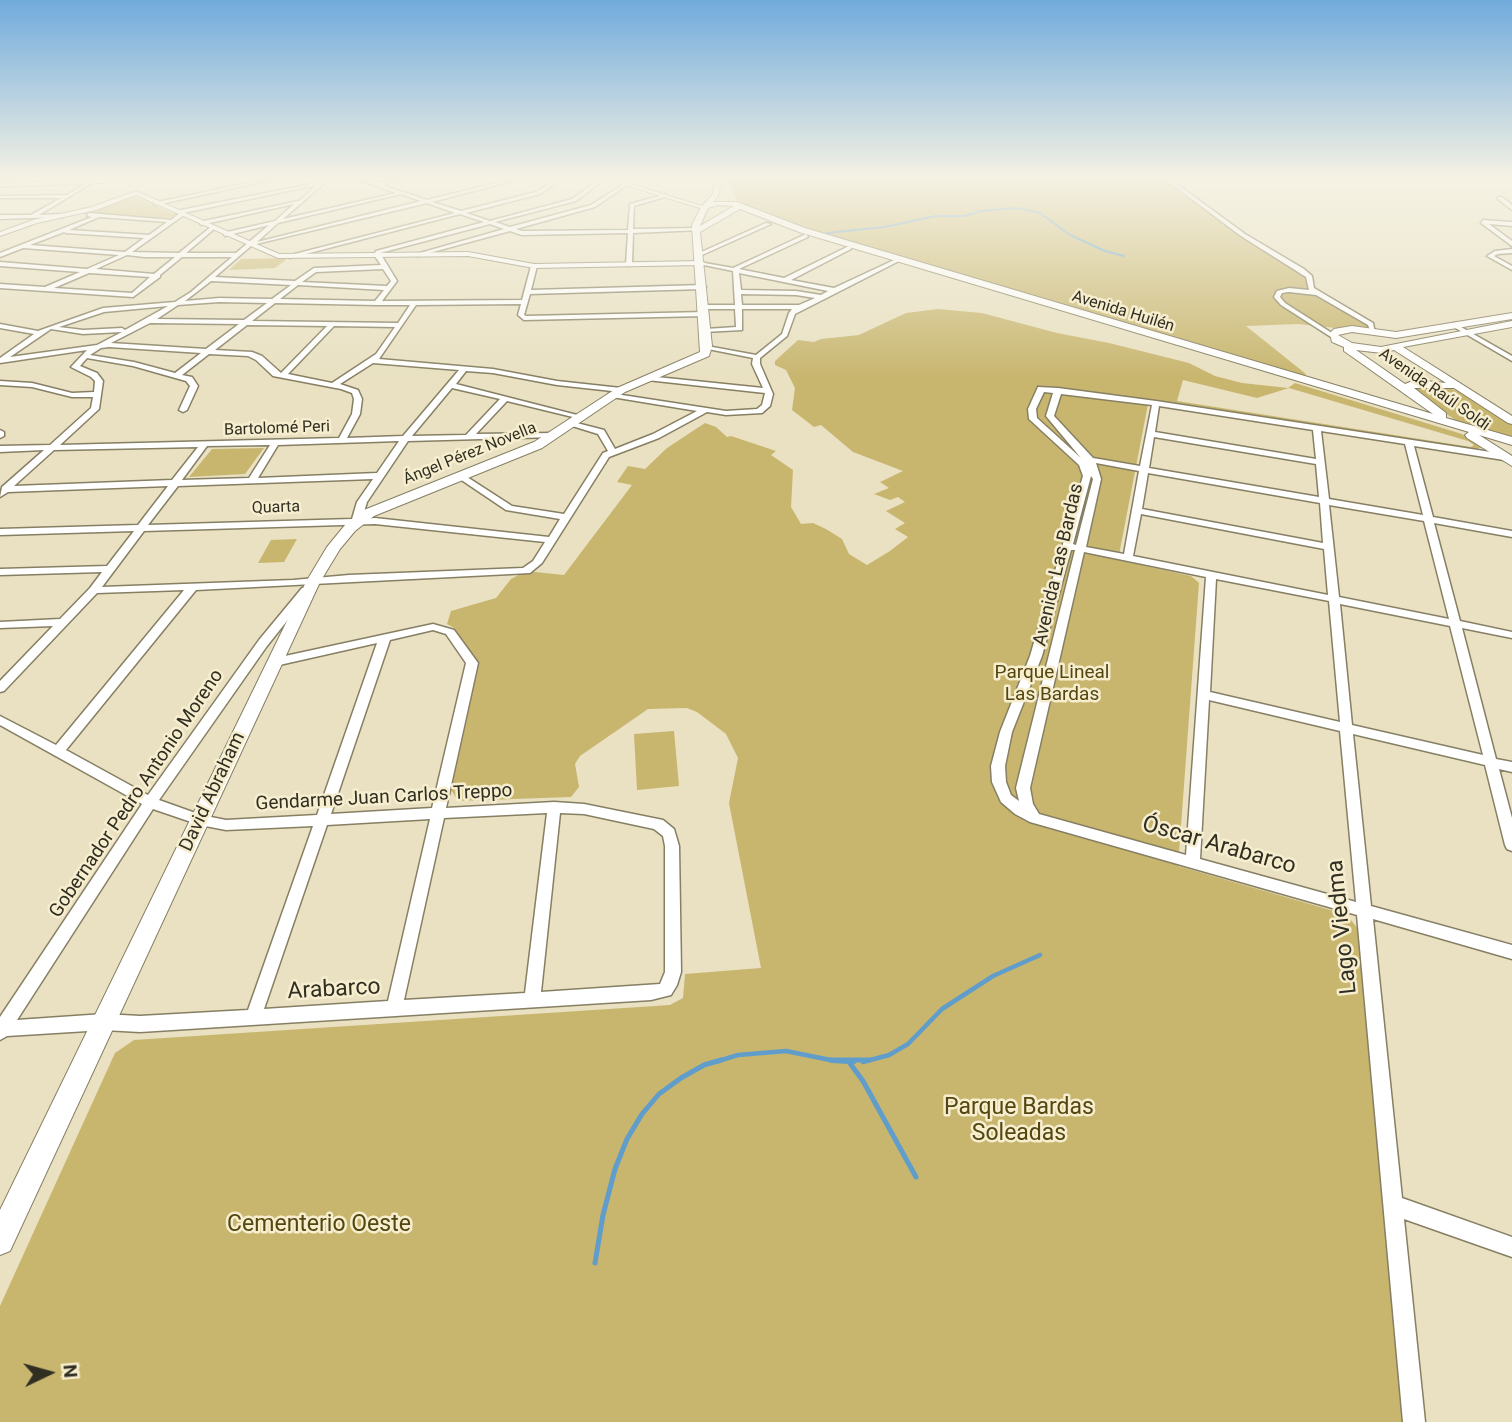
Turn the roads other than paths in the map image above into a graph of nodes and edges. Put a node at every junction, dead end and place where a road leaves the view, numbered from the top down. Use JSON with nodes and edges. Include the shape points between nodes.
{"nodes":[{"id":1,"x":138,"y":245,"type":"edge"},
{"id":2,"x":193,"y":245,"type":"edge"},
{"id":3,"x":250,"y":245,"type":"joint"},
{"id":4,"x":331,"y":245,"type":"edge"},
{"id":5,"x":404,"y":245,"type":"edge"},
{"id":6,"x":449,"y":245,"type":"edge"},
{"id":7,"x":630,"y":245,"type":"edge"},
{"id":8,"x":699,"y":245,"type":"edge"},
{"id":9,"x":725,"y":245,"type":"edge"},
{"id":10,"x":786,"y":245,"type":"edge"},
{"id":11,"x":840,"y":245,"type":"edge"},
{"id":12,"x":855,"y":245,"type":"edge"},
{"id":13,"x":1261,"y":245,"type":"edge"},
{"id":14,"x":22,"y":246,"type":"joint"},
{"id":15,"x":849,"y":248,"type":"junction"},
{"id":16,"x":1512,"y":251,"type":"edge"},
{"id":17,"x":126,"y":254,"type":"junction"},
{"id":18,"x":0,"y":255,"type":"edge"},
{"id":19,"x":239,"y":255,"type":"junction"},
{"id":20,"x":377,"y":255,"type":"junction"},
{"id":21,"x":415,"y":255,"type":"junction"},
{"id":22,"x":181,"y":256,"type":"junction"},
{"id":23,"x":290,"y":256,"type":"junction"},
{"id":24,"x":700,"y":258,"type":"junction"},
{"id":25,"x":895,"y":261,"type":"junction"},
{"id":26,"x":0,"y":264,"type":"edge"},
{"id":27,"x":629,"y":264,"type":"junction"},
{"id":28,"x":534,"y":266,"type":"junction"},
{"id":29,"x":386,"y":267,"type":"junction"},
{"id":30,"x":1512,"y":268,"type":"edge"},
{"id":31,"x":735,"y":270,"type":"junction"},
{"id":32,"x":88,"y":271,"type":"junction"},
{"id":33,"x":158,"y":276,"type":"junction"},
{"id":34,"x":211,"y":279,"type":"junction"},
{"id":35,"x":785,"y":280,"type":"junction"},
{"id":36,"x":296,"y":283,"type":"junction"},
{"id":37,"x":0,"y":286,"type":"edge"},
{"id":38,"x":703,"y":287,"type":"junction"},
{"id":39,"x":390,"y":288,"type":"junction"},
{"id":40,"x":46,"y":289,"type":"junction"},
{"id":41,"x":837,"y":291,"type":"junction"},
{"id":42,"x":527,"y":292,"type":"junction"},
{"id":43,"x":737,"y":292,"type":"junction"},
{"id":44,"x":1322,"y":294,"type":"junction"},
{"id":45,"x":824,"y":297,"type":"junction"},
{"id":46,"x":273,"y":301,"type":"junction"},
{"id":47,"x":524,"y":302,"type":"junction"},
{"id":48,"x":377,"y":303,"type":"junction"},
{"id":49,"x":176,"y":304,"type":"junction"},
{"id":50,"x":414,"y":304,"type":"junction"},
{"id":51,"x":739,"y":307,"type":"junction"},
{"id":52,"x":801,"y":307,"type":"junction"},
{"id":53,"x":705,"y":311,"type":"junction"},
{"id":54,"x":1512,"y":316,"type":"edge"},
{"id":55,"x":149,"y":321,"type":"junction"},
{"id":56,"x":243,"y":324,"type":"junction"},
{"id":57,"x":1512,"y":324,"type":"edge"},
{"id":58,"x":400,"y":325,"type":"junction"},
{"id":59,"x":1454,"y":325,"type":"junction"},
{"id":60,"x":0,"y":326,"type":"edge"},
{"id":61,"x":331,"y":326,"type":"junction"},
{"id":62,"x":49,"y":328,"type":"junction"},
{"id":63,"x":130,"y":330,"type":"junction"},
{"id":64,"x":706,"y":331,"type":"junction"},
{"id":65,"x":1466,"y":332,"type":"junction"},
{"id":66,"x":40,"y":333,"type":"junction"},
{"id":67,"x":1377,"y":333,"type":"junction"},
{"id":68,"x":1336,"y":339,"type":"junction"},
{"id":69,"x":97,"y":346,"type":"junction"},
{"id":70,"x":1395,"y":346,"type":"junction"},
{"id":71,"x":707,"y":348,"type":"junction"},
{"id":72,"x":0,"y":351,"type":"edge"},
{"id":73,"x":209,"y":351,"type":"junction"},
{"id":74,"x":13,"y":352,"type":"junction"},
{"id":75,"x":85,"y":356,"type":"junction"},
{"id":76,"x":1509,"y":356,"type":"edge"},
{"id":77,"x":757,"y":357,"type":"junction"},
{"id":78,"x":1,"y":361,"type":"edge"},
{"id":79,"x":372,"y":361,"type":"junction"},
{"id":80,"x":464,"y":369,"type":"junction"},
{"id":81,"x":177,"y":375,"type":"junction"},
{"id":82,"x":282,"y":376,"type":"junction"},
{"id":83,"x":647,"y":378,"type":"junction"},
{"id":84,"x":0,"y":383,"type":"edge"},
{"id":85,"x":334,"y":385,"type":"junction"},
{"id":86,"x":451,"y":385,"type":"junction"},
{"id":87,"x":1058,"y":390,"type":"junction"},
{"id":88,"x":768,"y":391,"type":"junction"},
{"id":89,"x":617,"y":392,"type":"junction"},
{"id":90,"x":1410,"y":393,"type":"junction"},
{"id":91,"x":98,"y":394,"type":"junction"},
{"id":92,"x":506,"y":398,"type":"junction"},
{"id":93,"x":1156,"y":403,"type":"junction"},
{"id":94,"x":1487,"y":405,"type":"junction"},
{"id":95,"x":183,"y":410,"type":"dead end"},
{"id":96,"x":705,"y":410,"type":"junction"},
{"id":97,"x":1426,"y":411,"type":"junction"},
{"id":98,"x":1510,"y":418,"type":"edge"},
{"id":99,"x":577,"y":420,"type":"junction"},
{"id":100,"x":1457,"y":425,"type":"junction"},
{"id":101,"x":1317,"y":428,"type":"junction"},
{"id":102,"x":1151,"y":434,"type":"junction"},
{"id":103,"x":555,"y":435,"type":"junction"},
{"id":104,"x":1472,"y":436,"type":"junction"},
{"id":105,"x":468,"y":438,"type":"junction"},
{"id":106,"x":405,"y":439,"type":"junction"},
{"id":107,"x":341,"y":441,"type":"junction"},
{"id":108,"x":1512,"y":441,"type":"edge"},
{"id":109,"x":275,"y":443,"type":"junction"},
{"id":110,"x":1409,"y":443,"type":"junction"},
{"id":111,"x":204,"y":445,"type":"junction"},
{"id":112,"x":0,"y":449,"type":"edge"},
{"id":113,"x":49,"y":449,"type":"junction"},
{"id":114,"x":612,"y":451,"type":"junction"},
{"id":115,"x":1077,"y":458,"type":"junction"},
{"id":116,"x":1510,"y":459,"type":"edge"},
{"id":117,"x":1090,"y":460,"type":"junction"},
{"id":118,"x":1321,"y":462,"type":"junction"},
{"id":119,"x":1144,"y":470,"type":"junction"},
{"id":120,"x":379,"y":477,"type":"junction"},
{"id":121,"x":461,"y":477,"type":"junction"},
{"id":122,"x":251,"y":481,"type":"junction"},
{"id":123,"x":175,"y":483,"type":"junction"},
{"id":124,"x":3,"y":492,"type":"edge"},
{"id":125,"x":1324,"y":502,"type":"junction"},
{"id":126,"x":1137,"y":511,"type":"junction"},
{"id":127,"x":566,"y":517,"type":"junction"},
{"id":128,"x":1429,"y":520,"type":"junction"},
{"id":129,"x":357,"y":521,"type":"junction"},
{"id":130,"x":142,"y":528,"type":"junction"},
{"id":131,"x":0,"y":532,"type":"edge"},
{"id":132,"x":1512,"y":534,"type":"edge"},
{"id":133,"x":551,"y":540,"type":"junction"},
{"id":134,"x":1068,"y":545,"type":"junction"},
{"id":135,"x":1329,"y":547,"type":"junction"},
{"id":136,"x":1081,"y":548,"type":"junction"},
{"id":137,"x":1128,"y":558,"type":"junction"},
{"id":138,"x":110,"y":569,"type":"junction"},
{"id":139,"x":526,"y":571,"type":"joint"},
{"id":140,"x":0,"y":572,"type":"edge"},
{"id":141,"x":1211,"y":574,"type":"junction"},
{"id":142,"x":313,"y":582,"type":"junction"},
{"id":143,"x":193,"y":586,"type":"junction"},
{"id":144,"x":94,"y":590,"type":"junction"},
{"id":145,"x":1334,"y":599,"type":"junction"},
{"id":146,"x":63,"y":622,"type":"junction"},
{"id":147,"x":1455,"y":623,"type":"junction"},
{"id":148,"x":0,"y":625,"type":"edge"},
{"id":149,"x":1512,"y":635,"type":"edge"},
{"id":150,"x":386,"y":637,"type":"junction"},
{"id":151,"x":275,"y":662,"type":"junction"},
{"id":152,"x":0,"y":688,"type":"edge"},
{"id":153,"x":1203,"y":695,"type":"junction"},
{"id":154,"x":0,"y":720,"type":"edge"},
{"id":155,"x":1347,"y":729,"type":"junction"},
{"id":156,"x":58,"y":751,"type":"junction"},
{"id":157,"x":1491,"y":762,"type":"junction"},
{"id":158,"x":1512,"y":767,"type":"edge"},
{"id":159,"x":152,"y":803,"type":"junction"},
{"id":160,"x":554,"y":807,"type":"junction"},
{"id":161,"x":439,"y":814,"type":"junction"},
{"id":162,"x":1035,"y":818,"type":"junction"},
{"id":163,"x":200,"y":820,"type":"junction"},
{"id":164,"x":321,"y":821,"type":"junction"},
{"id":165,"x":1512,"y":845,"type":"edge"},
{"id":166,"x":1193,"y":862,"type":"junction"},
{"id":167,"x":1364,"y":910,"type":"junction"},
{"id":168,"x":1512,"y":952,"type":"edge"},
{"id":169,"x":670,"y":985,"type":"joint"},
{"id":170,"x":532,"y":1001,"type":"junction"},
{"id":171,"x":394,"y":1009,"type":"junction"},
{"id":172,"x":253,"y":1018,"type":"junction"},
{"id":173,"x":104,"y":1022,"type":"junction"},
{"id":174,"x":1,"y":1030,"type":"edge"},
{"id":175,"x":1393,"y":1205,"type":"junction"},
{"id":176,"x":0,"y":1241,"type":"edge"},
{"id":177,"x":1512,"y":1247,"type":"edge"},
{"id":178,"x":1414,"y":1422,"type":"edge"}],
"edges":[{"from":1,"to":17,"type":"street"},
{"from":2,"to":22,"type":"street"},
{"from":3,"to":19,"type":"street"},
{"from":3,"to":23,"type":"street","via":[[275,256]]},
{"from":4,"to":23,"type":"street"},
{"from":5,"to":20,"type":"street"},
{"from":6,"to":21,"type":"street"},
{"from":7,"to":27,"type":"street"},
{"from":8,"to":24,"type":"main road"},
{"from":9,"to":24,"type":"street"},
{"from":10,"to":31,"type":"street"},
{"from":11,"to":15,"type":"main road","name":"Avenida Huilén"},
{"from":12,"to":97,"type":"main road","name":"Avenida Huilén"},
{"from":13,"to":44,"type":"street","via":[[1302,270],[1309,276],[1311,289]]},
{"from":14,"to":17,"type":"street"},
{"from":14,"to":18,"type":"street"},
{"from":15,"to":25,"type":"main road","name":"Avenida Huilén"},
{"from":15,"to":35,"type":"street"},
{"from":16,"to":30,"type":"street","via":[[1490,256]]},
{"from":17,"to":22,"type":"street"},
{"from":17,"to":32,"type":"street"},
{"from":19,"to":22,"type":"street"},
{"from":19,"to":34,"type":"street"},
{"from":20,"to":21,"type":"street"},
{"from":20,"to":23,"type":"street"},
{"from":20,"to":29,"type":"street"},
{"from":21,"to":28,"type":"street","via":[[468,254]]},
{"from":22,"to":33,"type":"street"},
{"from":24,"to":27,"type":"street"},
{"from":24,"to":31,"type":"street"},
{"from":24,"to":38,"type":"main road"},
{"from":25,"to":41,"type":"street"},
{"from":25,"to":104,"type":"main road","name":"Avenida Huilén"},
{"from":26,"to":32,"type":"street"},
{"from":27,"to":28,"type":"street"},
{"from":28,"to":42,"type":"street"},
{"from":29,"to":36,"type":"street","via":[[316,269]]},
{"from":29,"to":39,"type":"street","via":[[394,280]]},
{"from":31,"to":35,"type":"street"},
{"from":31,"to":43,"type":"street"},
{"from":32,"to":33,"type":"street"},
{"from":32,"to":40,"type":"street"},
{"from":33,"to":40,"type":"street","via":[[134,295]]},
{"from":34,"to":36,"type":"street"},
{"from":34,"to":49,"type":"street"},
{"from":35,"to":41,"type":"street"},
{"from":36,"to":39,"type":"street"},
{"from":36,"to":46,"type":"street"},
{"from":37,"to":40,"type":"street"},
{"from":38,"to":42,"type":"street"},
{"from":38,"to":53,"type":"main road"},
{"from":39,"to":48,"type":"street"},
{"from":41,"to":45,"type":"street"},
{"from":42,"to":47,"type":"street"},
{"from":43,"to":45,"type":"street"},
{"from":43,"to":51,"type":"street"},
{"from":44,"to":67,"type":"street","via":[[1371,324]]},
{"from":44,"to":68,"type":"street","via":[[1295,290],[1277,295],[1283,304]]},
{"from":45,"to":52,"type":"street"},
{"from":46,"to":48,"type":"street"},
{"from":46,"to":49,"type":"street"},
{"from":46,"to":56,"type":"street"},
{"from":47,"to":50,"type":"street"},
{"from":47,"to":53,"type":"street","via":[[524,318]]},
{"from":48,"to":50,"type":"street"},
{"from":49,"to":55,"type":"street"},
{"from":49,"to":62,"type":"street","via":[[100,311]]},
{"from":50,"to":58,"type":"street"},
{"from":51,"to":52,"type":"street"},
{"from":51,"to":53,"type":"street"},
{"from":51,"to":64,"type":"street","via":[[741,328]]},
{"from":52,"to":77,"type":"street","via":[[793,311],[785,335]]},
{"from":53,"to":64,"type":"main road"},
{"from":54,"to":59,"type":"main road"},
{"from":55,"to":56,"type":"street"},
{"from":55,"to":63,"type":"street"},
{"from":56,"to":61,"type":"street"},
{"from":56,"to":73,"type":"street"},
{"from":57,"to":65,"type":"main road"},
{"from":58,"to":61,"type":"street"},
{"from":58,"to":79,"type":"street"},
{"from":59,"to":65,"type":"street"},
{"from":59,"to":67,"type":"main road","via":[[1397,335]]},
{"from":60,"to":66,"type":"street"},
{"from":61,"to":82,"type":"street"},
{"from":62,"to":63,"type":"street"},
{"from":62,"to":66,"type":"street"},
{"from":63,"to":69,"type":"street"},
{"from":64,"to":71,"type":"main road"},
{"from":65,"to":70,"type":"main road"},
{"from":65,"to":76,"type":"street"},
{"from":66,"to":74,"type":"street"},
{"from":67,"to":68,"type":"main road","via":[[1343,329],[1335,332]]},
{"from":67,"to":70,"type":"main road","name":"Avenida Raúl Soldi","via":[[1393,340]]},
{"from":68,"to":70,"type":"main road","via":[[1369,350]]},
{"from":68,"to":90,"type":"main road","name":"Avenida Raúl Soldi"},
{"from":69,"to":73,"type":"street"},
{"from":69,"to":75,"type":"street"},
{"from":69,"to":78,"type":"street"},
{"from":70,"to":94,"type":"main road","name":"Avenida Raúl Soldi"},
{"from":71,"to":77,"type":"street"},
{"from":71,"to":83,"type":"main road","name":"Ángel Pérez Novella","via":[[701,356]]},
{"from":72,"to":74,"type":"street"},
{"from":73,"to":81,"type":"street"},
{"from":73,"to":82,"type":"street","via":[[255,356]]},
{"from":74,"to":78,"type":"street"},
{"from":75,"to":81,"type":"street"},
{"from":75,"to":91,"type":"street","via":[[76,369],[97,378]]},
{"from":77,"to":88,"type":"street"},
{"from":79,"to":80,"type":"street"},
{"from":79,"to":85,"type":"street"},
{"from":80,"to":86,"type":"street","name":"David Abraham"},
{"from":80,"to":89,"type":"street"},
{"from":81,"to":95,"type":"street","via":[[194,386]]},
{"from":82,"to":85,"type":"street"},
{"from":83,"to":88,"type":"street"},
{"from":83,"to":89,"type":"main road","name":"Ángel Pérez Novella"},
{"from":84,"to":91,"type":"street","via":[[72,395]]},
{"from":85,"to":107,"type":"street","via":[[355,392],[358,399],[354,422]]},
{"from":86,"to":92,"type":"street"},
{"from":86,"to":106,"type":"street","name":"David Abraham"},
{"from":87,"to":93,"type":"street"},
{"from":87,"to":115,"type":"street","name":"Avenida Las Bardas","via":[[1043,388],[1032,409],[1033,419]]},
{"from":87,"to":117,"type":"street","name":"Avenida Las Bardas","via":[[1050,416]]},
{"from":88,"to":96,"type":"street","via":[[762,410]]},
{"from":89,"to":96,"type":"street"},
{"from":89,"to":99,"type":"main road","name":"Ángel Pérez Novella"},
{"from":90,"to":94,"type":"main road","via":[[1408,387],[1413,383],[1434,383]]},
{"from":90,"to":97,"type":"main road","name":"Avenida Raúl Soldi"},
{"from":91,"to":113,"type":"street","via":[[91,414]]},
{"from":92,"to":99,"type":"street"},
{"from":92,"to":105,"type":"street"},
{"from":93,"to":101,"type":"street"},
{"from":93,"to":102,"type":"street"},
{"from":94,"to":98,"type":"main road","name":"Avenida Raúl Soldi"},
{"from":96,"to":114,"type":"street","via":[[656,436]]},
{"from":97,"to":100,"type":"main road","name":"Avenida Huilén"},
{"from":99,"to":103,"type":"main road","name":"Ángel Pérez Novella"},
{"from":99,"to":114,"type":"street","via":[[601,432]]},
{"from":100,"to":104,"type":"main road","name":"Avenida Raúl Soldi"},
{"from":100,"to":108,"type":"main road","name":"Avenida Huilén"},
{"from":101,"to":110,"type":"street"},
{"from":101,"to":118,"type":"street","name":"Lago Viedma"},
{"from":102,"to":118,"type":"street"},
{"from":102,"to":119,"type":"street"},
{"from":103,"to":105,"type":"street","name":"Bartolomé Peri"},
{"from":103,"to":121,"type":"main road","name":"Ángel Pérez Novella"},
{"from":104,"to":116,"type":"main road","name":"Avenida Raúl Soldi"},
{"from":105,"to":106,"type":"street","name":"Bartolomé Peri"},
{"from":106,"to":107,"type":"street","name":"Bartolomé Peri"},
{"from":106,"to":120,"type":"street","name":"David Abraham"},
{"from":107,"to":109,"type":"street","name":"Bartolomé Peri"},
{"from":109,"to":111,"type":"street","name":"Bartolomé Peri"},
{"from":109,"to":122,"type":"street"},
{"from":110,"to":116,"type":"street"},
{"from":110,"to":128,"type":"street"},
{"from":111,"to":113,"type":"street","name":"Bartolomé Peri"},
{"from":111,"to":123,"type":"street"},
{"from":112,"to":113,"type":"street","name":"Bartolomé Peri"},
{"from":113,"to":124,"type":"street"},
{"from":114,"to":127,"type":"street","via":[[601,460]]},
{"from":115,"to":117,"type":"street"},
{"from":115,"to":134,"type":"street","name":"Avenida Las Bardas","via":[[1087,476]]},
{"from":117,"to":119,"type":"street"},
{"from":117,"to":136,"type":"street","name":"Avenida Las Bardas","via":[[1096,485]]},
{"from":118,"to":125,"type":"street","name":"Lago Viedma"},
{"from":119,"to":125,"type":"street"},
{"from":119,"to":126,"type":"street"},
{"from":120,"to":122,"type":"street"},
{"from":120,"to":129,"type":"street","name":"David Abraham","via":[[359,507]]},
{"from":121,"to":127,"type":"street","via":[[509,508]]},
{"from":121,"to":129,"type":"main road","name":"Ángel Pérez Novella"},
{"from":122,"to":123,"type":"street"},
{"from":123,"to":124,"type":"street"},
{"from":123,"to":130,"type":"street"},
{"from":125,"to":128,"type":"street"},
{"from":125,"to":135,"type":"street","name":"Lago Viedma"},
{"from":126,"to":135,"type":"street"},
{"from":126,"to":137,"type":"street"},
{"from":127,"to":133,"type":"street"},
{"from":128,"to":132,"type":"street"},
{"from":128,"to":147,"type":"street"},
{"from":129,"to":130,"type":"street","name":"Quarta"},
{"from":129,"to":133,"type":"street","name":"Quarta"},
{"from":129,"to":142,"type":"main road","name":"David Abraham"},
{"from":130,"to":131,"type":"street","name":"Quarta"},
{"from":130,"to":138,"type":"street"},
{"from":133,"to":139,"type":"street","via":[[537,563]]},
{"from":134,"to":136,"type":"street"},
{"from":134,"to":162,"type":"street","name":"Avenida Las Bardas","via":[[998,766],[1006,797]]},
{"from":135,"to":145,"type":"street","name":"Lago Viedma"},
{"from":136,"to":137,"type":"street"},
{"from":136,"to":162,"type":"street","name":"Avenida Las Bardas","via":[[1023,788],[1026,805]]},
{"from":137,"to":141,"type":"street"},
{"from":138,"to":140,"type":"street"},
{"from":138,"to":144,"type":"street"},
{"from":139,"to":142,"type":"street"},
{"from":141,"to":145,"type":"street"},
{"from":141,"to":153,"type":"street"},
{"from":142,"to":143,"type":"street"},
{"from":142,"to":151,"type":"main road","name":"David Abraham"},
{"from":142,"to":159,"type":"street","name":"Gobernador Pedro Antonio Moreno","via":[[263,643]]},
{"from":143,"to":144,"type":"street"},
{"from":143,"to":156,"type":"street"},
{"from":144,"to":146,"type":"street"},
{"from":145,"to":147,"type":"street"},
{"from":145,"to":155,"type":"street","name":"Lago Viedma"},
{"from":146,"to":148,"type":"street"},
{"from":146,"to":152,"type":"street"},
{"from":147,"to":149,"type":"street"},
{"from":147,"to":157,"type":"street"},
{"from":150,"to":151,"type":"street"},
{"from":150,"to":161,"type":"street","via":[[439,627],[450,632],[473,667]]},
{"from":150,"to":164,"type":"street"},
{"from":151,"to":163,"type":"main road","name":"David Abraham"},
{"from":153,"to":155,"type":"street"},
{"from":153,"to":166,"type":"street"},
{"from":154,"to":156,"type":"street","name":"Gendarme Juan Carlos Treppo"},
{"from":155,"to":157,"type":"street"},
{"from":155,"to":167,"type":"street","name":"Lago Viedma"},
{"from":156,"to":159,"type":"street","name":"Gendarme Juan Carlos Treppo"},
{"from":157,"to":158,"type":"street"},
{"from":157,"to":165,"type":"street"},
{"from":159,"to":163,"type":"street","name":"Gendarme Juan Carlos Treppo"},
{"from":159,"to":174,"type":"street","name":"Gobernador Pedro Antonio Moreno"},
{"from":160,"to":161,"type":"street","name":"Gendarme Juan Carlos Treppo"},
{"from":160,"to":169,"type":"street","name":"Gendarme Juan Carlos Treppo","via":[[648,821],[669,833]]},
{"from":160,"to":170,"type":"street"},
{"from":161,"to":164,"type":"street","name":"Gendarme Juan Carlos Treppo"},
{"from":161,"to":171,"type":"street"},
{"from":162,"to":166,"type":"street","name":"Óscar Arabarco"},
{"from":163,"to":164,"type":"street","name":"Gendarme Juan Carlos Treppo","via":[[240,825]]},
{"from":163,"to":173,"type":"main road","name":"David Abraham"},
{"from":164,"to":172,"type":"street"},
{"from":166,"to":167,"type":"street","name":"Óscar Arabarco"},
{"from":167,"to":168,"type":"street","name":"Óscar Arabarco"},
{"from":167,"to":175,"type":"street","name":"Lago Viedma"},
{"from":169,"to":170,"type":"street","name":"Arabarco","via":[[651,993]]},
{"from":170,"to":171,"type":"street","name":"Arabarco"},
{"from":171,"to":172,"type":"street","name":"Arabarco"},
{"from":172,"to":173,"type":"street","name":"Arabarco"},
{"from":173,"to":174,"type":"street","name":"Arabarco"},
{"from":173,"to":176,"type":"main road","name":"David Abraham"},
{"from":175,"to":177,"type":"street"},
{"from":175,"to":178,"type":"street","name":"Lago Viedma"}]}
